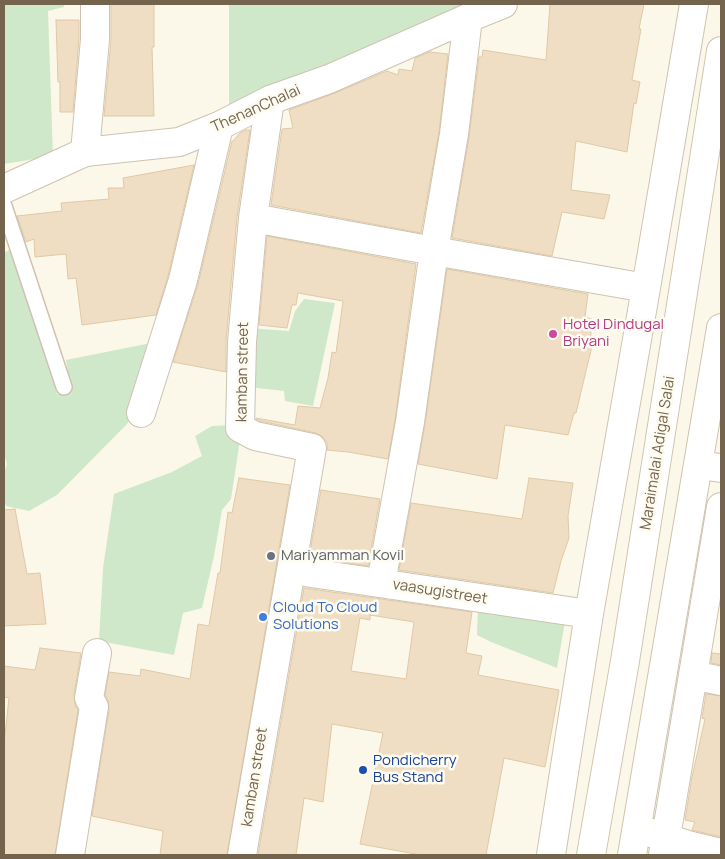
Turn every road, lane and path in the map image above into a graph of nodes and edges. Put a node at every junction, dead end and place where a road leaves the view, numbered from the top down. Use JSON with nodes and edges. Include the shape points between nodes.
{"nodes":[{"id":1,"x":94,"y":4,"type":"edge"},
{"id":2,"x":503,"y":4,"type":"edge"},
{"id":3,"x":694,"y":4,"type":"edge"},
{"id":4,"x":468,"y":18,"type":"junction"},
{"id":5,"x":721,"y":51,"type":"edge"},
{"id":6,"x":270,"y":100,"type":"junction"},
{"id":7,"x":219,"y":126,"type":"junction"},
{"id":8,"x":84,"y":152,"type":"junction"},
{"id":9,"x":4,"y":189,"type":"edge"},
{"id":10,"x":4,"y":206,"type":"edge"},
{"id":11,"x":253,"y":218,"type":"junction"},
{"id":12,"x":434,"y":251,"type":"junction"},
{"id":13,"x":646,"y":288,"type":"junction"},
{"id":14,"x":721,"y":328,"type":"edge"},
{"id":15,"x":64,"y":388,"type":"dead end"},
{"id":16,"x":141,"y":413,"type":"dead end"},
{"id":17,"x":710,"y":467,"type":"edge"},
{"id":18,"x":721,"y":507,"type":"edge"},
{"id":19,"x":291,"y":570,"type":"junction"},
{"id":20,"x":381,"y":583,"type":"junction"},
{"id":21,"x":589,"y":614,"type":"junction"},
{"id":22,"x":672,"y":618,"type":"junction"},
{"id":23,"x":701,"y":623,"type":"junction"},
{"id":24,"x":97,"y":653,"type":"dead end"},
{"id":25,"x":693,"y":674,"type":"junction"},
{"id":26,"x":721,"y":681,"type":"edge"},
{"id":27,"x":637,"y":829,"type":"junction"},
{"id":28,"x":664,"y":846,"type":"edge"},
{"id":29,"x":721,"y":853,"type":"edge"},
{"id":30,"x":70,"y":855,"type":"edge"},
{"id":31,"x":242,"y":855,"type":"edge"},
{"id":32,"x":551,"y":855,"type":"edge"},
{"id":33,"x":591,"y":855,"type":"edge"},
{"id":34,"x":632,"y":855,"type":"edge"}],
"edges":[{"from":1,"to":8,"type":"street","via":[[95,39]]},
{"from":2,"to":4,"type":"street","name":"ThenanChalai"},
{"from":3,"to":13,"type":"street"},
{"from":4,"to":6,"type":"street","name":"ThenanChalai","via":[[328,79]]},
{"from":4,"to":12,"type":"street","via":[[454,134]]},
{"from":5,"to":33,"type":"street","name":"Maraimalai Adigal Salai","via":[[625,661]]},
{"from":6,"to":7,"type":"street","name":"ThenanChalai"},
{"from":6,"to":11,"type":"street","name":"kamban street"},
{"from":7,"to":8,"type":"street","name":"ThenanChalai","via":[[179,142]]},
{"from":7,"to":16,"type":"street","via":[[183,280]]},
{"from":8,"to":9,"type":"street","name":"ThenanChalai"},
{"from":10,"to":15,"type":"lane"},
{"from":11,"to":12,"type":"street"},
{"from":11,"to":19,"type":"street","name":"kamban street","via":[[242,342],[240,428],[255,436],[312,448]]},
{"from":12,"to":13,"type":"street"},
{"from":12,"to":20,"type":"street","via":[[410,422]]},
{"from":13,"to":21,"type":"street"},
{"from":14,"to":17,"type":"street"},
{"from":17,"to":22,"type":"street"},
{"from":18,"to":23,"type":"street"},
{"from":19,"to":20,"type":"street","name":"vaasugistreet"},
{"from":19,"to":31,"type":"street","name":"kamban street"},
{"from":20,"to":21,"type":"street","name":"vaasugistreet"},
{"from":21,"to":32,"type":"street"},
{"from":22,"to":23,"type":"street"},
{"from":22,"to":27,"type":"street"},
{"from":23,"to":25,"type":"street"},
{"from":24,"to":30,"type":"street","via":[[89,698],[94,707]]},
{"from":25,"to":26,"type":"street"},
{"from":25,"to":28,"type":"street"},
{"from":27,"to":28,"type":"street"},
{"from":27,"to":34,"type":"street"},
{"from":28,"to":29,"type":"street","via":[[688,845]]}]}
